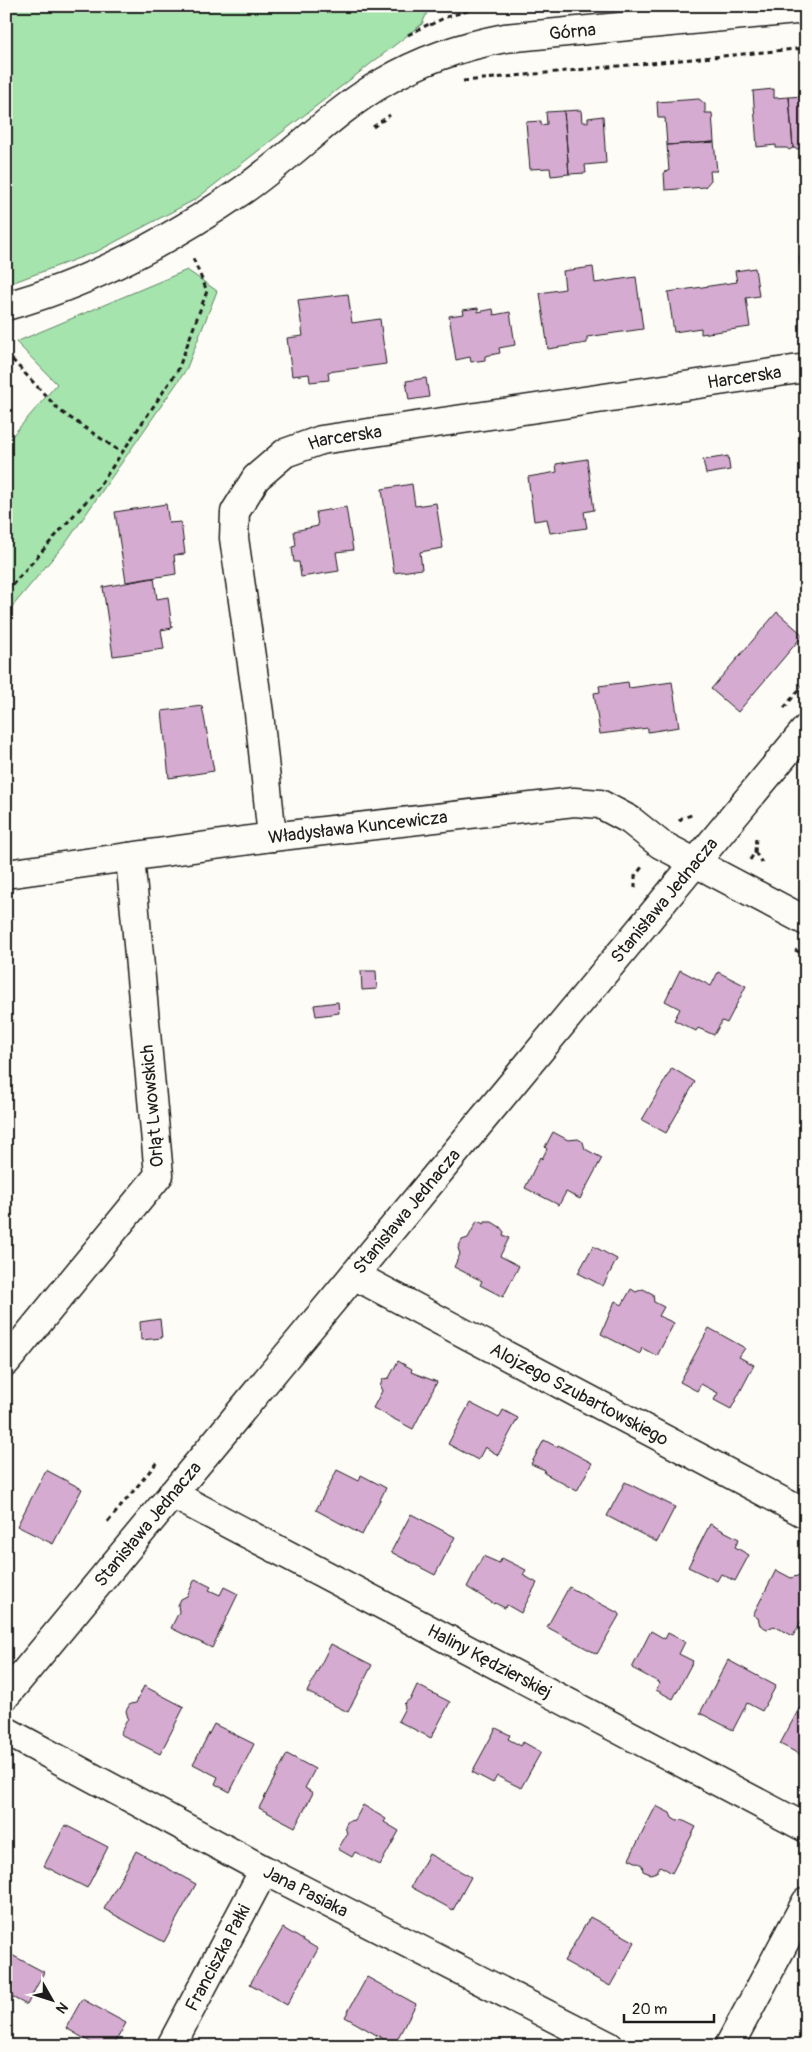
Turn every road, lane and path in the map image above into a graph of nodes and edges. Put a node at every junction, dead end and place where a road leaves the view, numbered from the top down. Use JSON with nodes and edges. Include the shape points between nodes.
{"nodes":[{"id":1,"x":806,"y":9,"type":"edge"},
{"id":2,"x":806,"y":48,"type":"edge"},
{"id":3,"x":468,"y":80,"type":"dead end"},
{"id":4,"x":181,"y":230,"type":"junction"},
{"id":5,"x":6,"y":306,"type":"edge"},
{"id":6,"x":6,"y":353,"type":"edge"},
{"id":7,"x":806,"y":368,"type":"edge"},
{"id":8,"x":121,"y":452,"type":"junction"},
{"id":9,"x":6,"y":592,"type":"edge"},
{"id":10,"x":806,"y":729,"type":"edge"},
{"id":11,"x":272,"y":837,"type":"junction"},
{"id":12,"x":746,"y":854,"type":"dead end"},
{"id":13,"x":130,"y":857,"type":"junction"},
{"id":14,"x":695,"y":863,"type":"junction"},
{"id":15,"x":754,"y":870,"type":"dead end"},
{"id":16,"x":6,"y":874,"type":"edge"},
{"id":17,"x":806,"y":921,"type":"edge"},
{"id":18,"x":354,"y":1275,"type":"junction"},
{"id":19,"x":6,"y":1362,"type":"edge"},
{"id":20,"x":172,"y":1494,"type":"junction"},
{"id":21,"x":806,"y":1514,"type":"edge"},
{"id":22,"x":6,"y":1695,"type":"edge"},
{"id":23,"x":6,"y":1731,"type":"edge"},
{"id":24,"x":806,"y":1828,"type":"edge"},
{"id":25,"x":264,"y":1870,"type":"junction"},
{"id":26,"x":806,"y":1902,"type":"edge"},
{"id":27,"x":172,"y":2046,"type":"edge"},
{"id":28,"x":609,"y":2046,"type":"edge"},
{"id":29,"x":729,"y":2046,"type":"edge"}],
"edges":[{"from":1,"to":4,"type":"street","name":"Górna","via":[[505,38],[440,56],[384,82],[244,189]]},
{"from":2,"to":3,"type":"path"},
{"from":4,"to":5,"type":"street","name":"Górna","via":[[96,273]]},
{"from":4,"to":8,"type":"path","via":[[207,291],[178,370]]},
{"from":6,"to":8,"type":"path","via":[[60,411]]},
{"from":7,"to":11,"type":"street","name":"Harcerska","via":[[321,440],[286,453],[256,478],[235,512],[234,538],[259,713]]},
{"from":8,"to":9,"type":"path","via":[[98,488]]},
{"from":10,"to":14,"type":"street","name":"Stanisława Jednacza"},
{"from":11,"to":13,"type":"street","name":"Władysława Kuncewicza"},
{"from":11,"to":14,"type":"street","name":"Władysława Kuncewicza","via":[[574,802],[600,804]]},
{"from":12,"to":15,"type":"path"},
{"from":13,"to":16,"type":"street","name":"Władysława Kuncewicza"},
{"from":13,"to":19,"type":"street","name":"Orląt Lwowskich","via":[[159,1175]]},
{"from":14,"to":17,"type":"street","name":"Władysława Kuncewicza"},
{"from":14,"to":18,"type":"street","name":"Stanisława Jednacza"},
{"from":18,"to":20,"type":"street","name":"Stanisława Jednacza"},
{"from":18,"to":21,"type":"street","name":"Alojzego Szubartowskiego"},
{"from":20,"to":22,"type":"street","name":"Stanisława Jednacza"},
{"from":20,"to":24,"type":"street","name":"Haliny Kędzierskiej"},
{"from":23,"to":25,"type":"street","name":"Jana Pasiaka"},
{"from":25,"to":27,"type":"street","name":"Franciszka Pałki"},
{"from":25,"to":28,"type":"street","name":"Jana Pasiaka"},
{"from":26,"to":29,"type":"street"}]}
